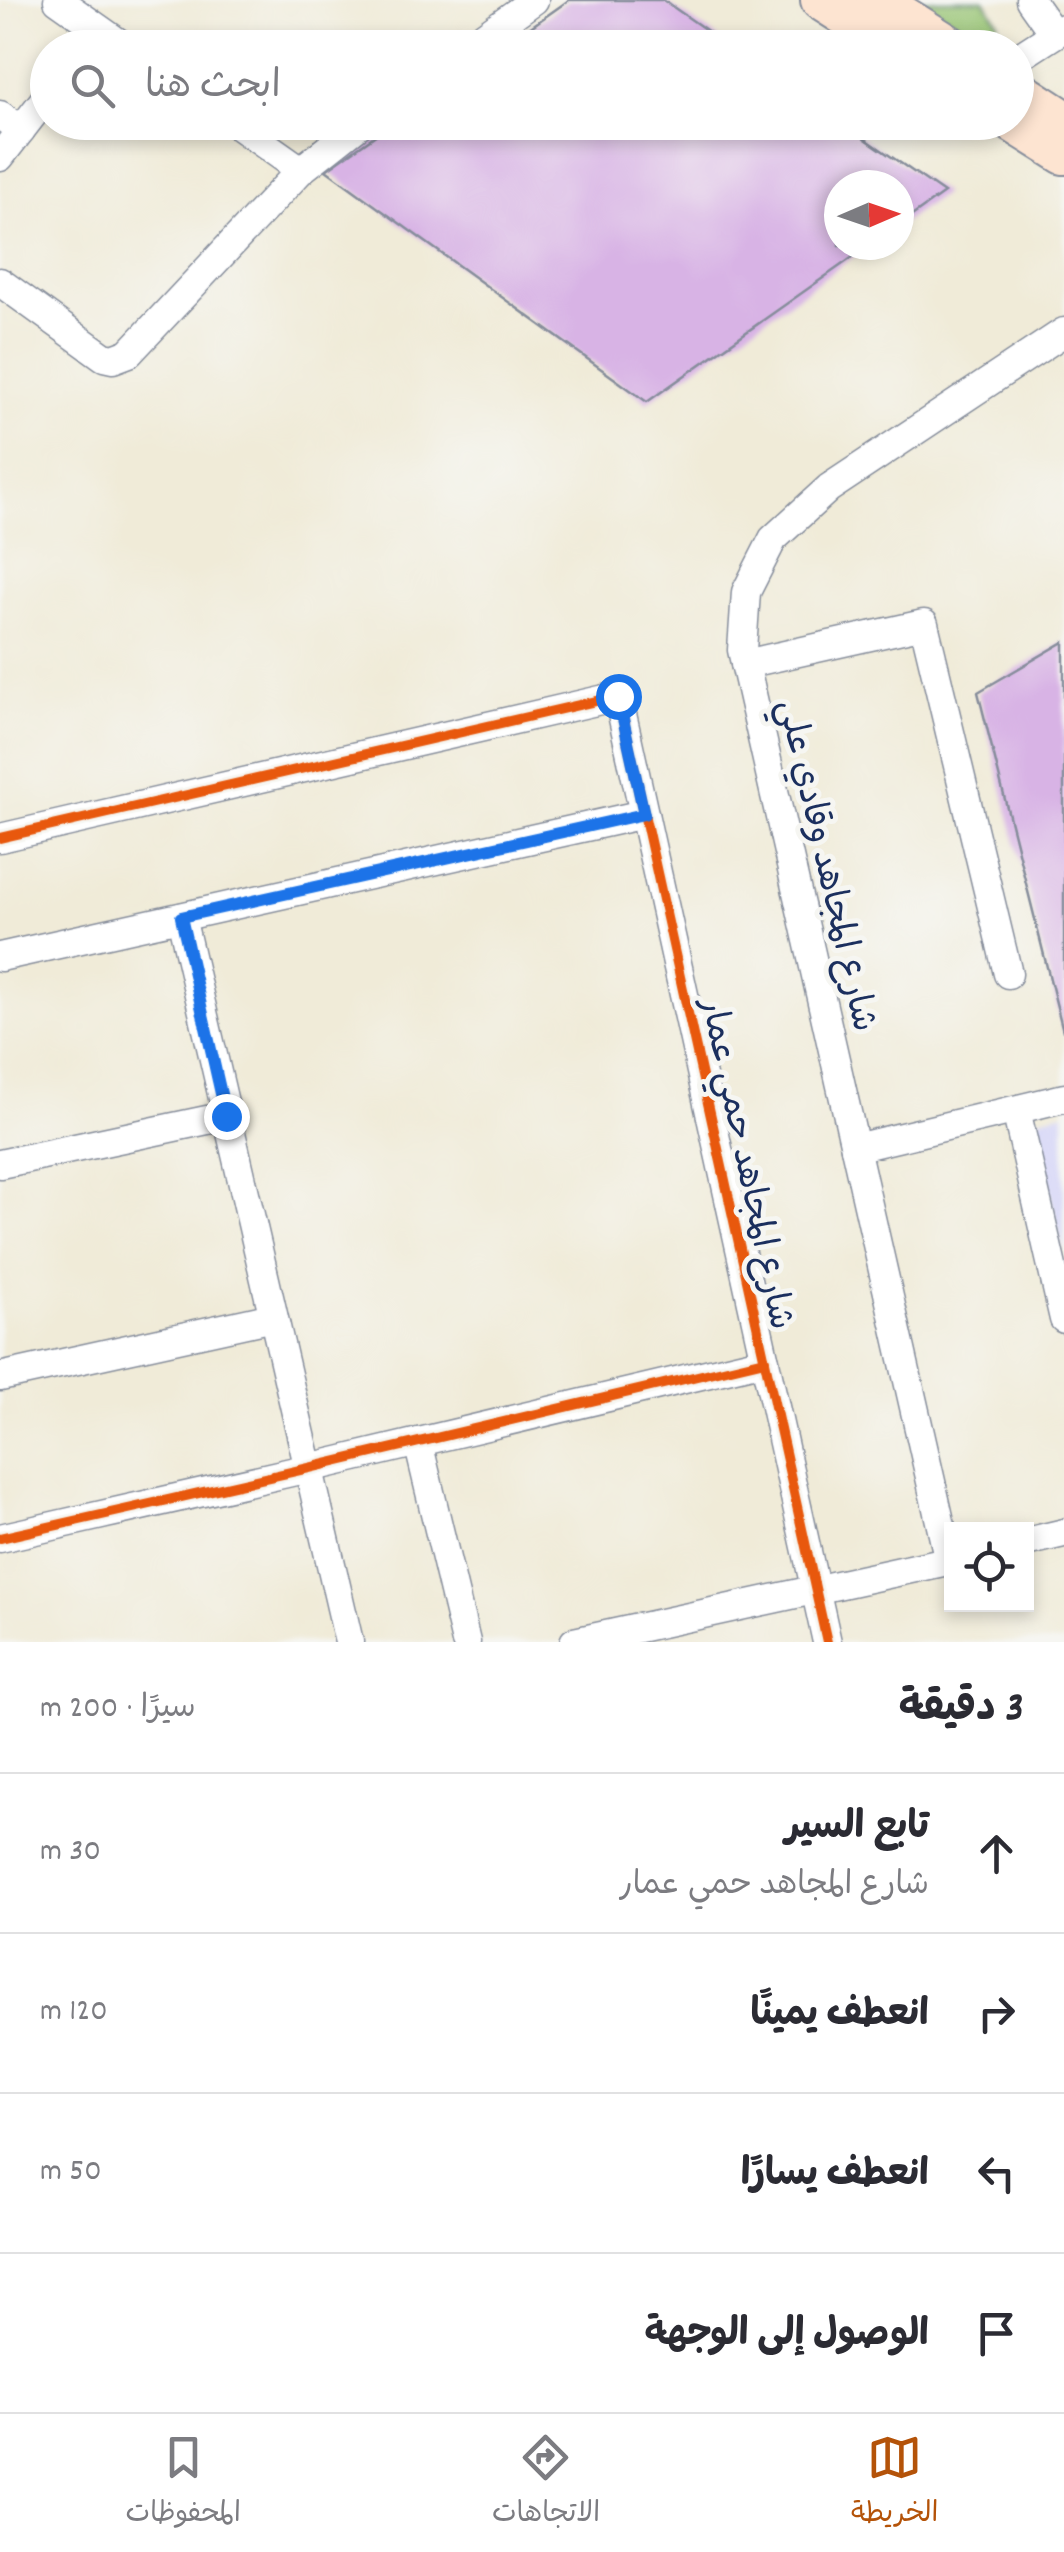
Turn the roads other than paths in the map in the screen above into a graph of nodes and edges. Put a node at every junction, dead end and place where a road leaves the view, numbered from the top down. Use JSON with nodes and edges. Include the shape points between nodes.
{"nodes":[{"id":1,"x":58,"y":0,"type":"edge"},
{"id":2,"x":534,"y":0,"type":"edge"},
{"id":3,"x":821,"y":0,"type":"edge"},
{"id":4,"x":878,"y":0,"type":"edge"},
{"id":5,"x":1030,"y":0,"type":"edge"},
{"id":6,"x":84,"y":30,"type":"edge"},
{"id":7,"x":493,"y":30,"type":"edge"},
{"id":8,"x":868,"y":30,"type":"edge"},
{"id":9,"x":925,"y":30,"type":"edge"},
{"id":10,"x":1059,"y":31,"type":"edge"},
{"id":11,"x":1034,"y":47,"type":"edge"},
{"id":12,"x":1034,"y":101,"type":"edge"},
{"id":13,"x":1064,"y":120,"type":"edge"},
{"id":14,"x":10,"y":123,"type":"edge"},
{"id":15,"x":1034,"y":135,"type":"edge"},
{"id":16,"x":258,"y":140,"type":"edge"},
{"id":17,"x":339,"y":140,"type":"edge"},
{"id":18,"x":1064,"y":154,"type":"edge"},
{"id":19,"x":0,"y":157,"type":"edge"},
{"id":20,"x":301,"y":170,"type":"junction"},
{"id":21,"x":0,"y":282,"type":"edge"},
{"id":22,"x":1064,"y":332,"type":"edge"},
{"id":23,"x":745,"y":664,"type":"junction"},
{"id":24,"x":644,"y":814,"type":"junction"},
{"id":25,"x":0,"y":838,"type":"edge"},
{"id":26,"x":181,"y":917,"type":"junction"},
{"id":27,"x":0,"y":957,"type":"edge"},
{"id":28,"x":1008,"y":974,"type":"dead end"},
{"id":29,"x":1064,"y":1098,"type":"edge"},
{"id":30,"x":1016,"y":1110,"type":"junction"},
{"id":31,"x":226,"y":1116,"type":"junction"},
{"id":32,"x":855,"y":1148,"type":"junction"},
{"id":33,"x":0,"y":1164,"type":"edge"},
{"id":34,"x":273,"y":1318,"type":"junction"},
{"id":35,"x":1064,"y":1319,"type":"edge"},
{"id":36,"x":764,"y":1360,"type":"junction"},
{"id":37,"x":0,"y":1377,"type":"edge"},
{"id":38,"x":418,"y":1442,"type":"junction"},
{"id":39,"x":309,"y":1468,"type":"junction"},
{"id":40,"x":1064,"y":1533,"type":"edge"},
{"id":41,"x":944,"y":1535,"type":"edge"},
{"id":42,"x":0,"y":1538,"type":"edge"},
{"id":43,"x":1034,"y":1540,"type":"edge"},
{"id":44,"x":944,"y":1562,"type":"edge"},
{"id":45,"x":815,"y":1590,"type":"junction"},
{"id":46,"x":350,"y":1642,"type":"edge"},
{"id":47,"x":466,"y":1642,"type":"edge"},
{"id":48,"x":574,"y":1642,"type":"edge"},
{"id":49,"x":827,"y":1642,"type":"edge"}],
"edges":[{"from":1,"to":6,"type":"street"},
{"from":2,"to":7,"type":"street"},
{"from":3,"to":8,"type":"main road"},
{"from":4,"to":9,"type":"main road"},
{"from":5,"to":10,"type":"street"},
{"from":10,"to":11,"type":"street"},
{"from":12,"to":13,"type":"main road"},
{"from":14,"to":19,"type":"street"},
{"from":15,"to":18,"type":"main road"},
{"from":16,"to":20,"type":"street"},
{"from":17,"to":20,"type":"street"},
{"from":20,"to":21,"type":"street","via":[[121,358],[104,357]]},
{"from":22,"to":23,"type":"street","name":"شارع المجاهد وقادي علي","via":[[829,488],[773,539],[746,592]]},
{"from":23,"to":28,"type":"street","via":[[924,624]]},
{"from":23,"to":32,"type":"street","name":"شارع المجاهد وقادي علي"},
{"from":24,"to":25,"type":"street","name":"شارع المجاهد حمي عمار","via":[[618,696]]},
{"from":24,"to":26,"type":"street"},
{"from":24,"to":36,"type":"street","name":"شارع المجاهد حمي عمار"},
{"from":26,"to":27,"type":"street"},
{"from":26,"to":31,"type":"street"},
{"from":29,"to":30,"type":"street"},
{"from":30,"to":32,"type":"street"},
{"from":30,"to":35,"type":"street"},
{"from":31,"to":33,"type":"street"},
{"from":31,"to":34,"type":"street"},
{"from":32,"to":41,"type":"street","name":"شارع المجاهد وقادي علي"},
{"from":34,"to":37,"type":"street"},
{"from":34,"to":39,"type":"street"},
{"from":36,"to":38,"type":"street"},
{"from":36,"to":45,"type":"street","name":"شارع المجاهد حمي عمار"},
{"from":38,"to":39,"type":"street"},
{"from":38,"to":47,"type":"street"},
{"from":39,"to":42,"type":"street"},
{"from":39,"to":46,"type":"street"},
{"from":40,"to":43,"type":"street"},
{"from":44,"to":45,"type":"street"},
{"from":45,"to":48,"type":"street"},
{"from":45,"to":49,"type":"street","name":"شارع المجاهد حمي عمار"}]}
